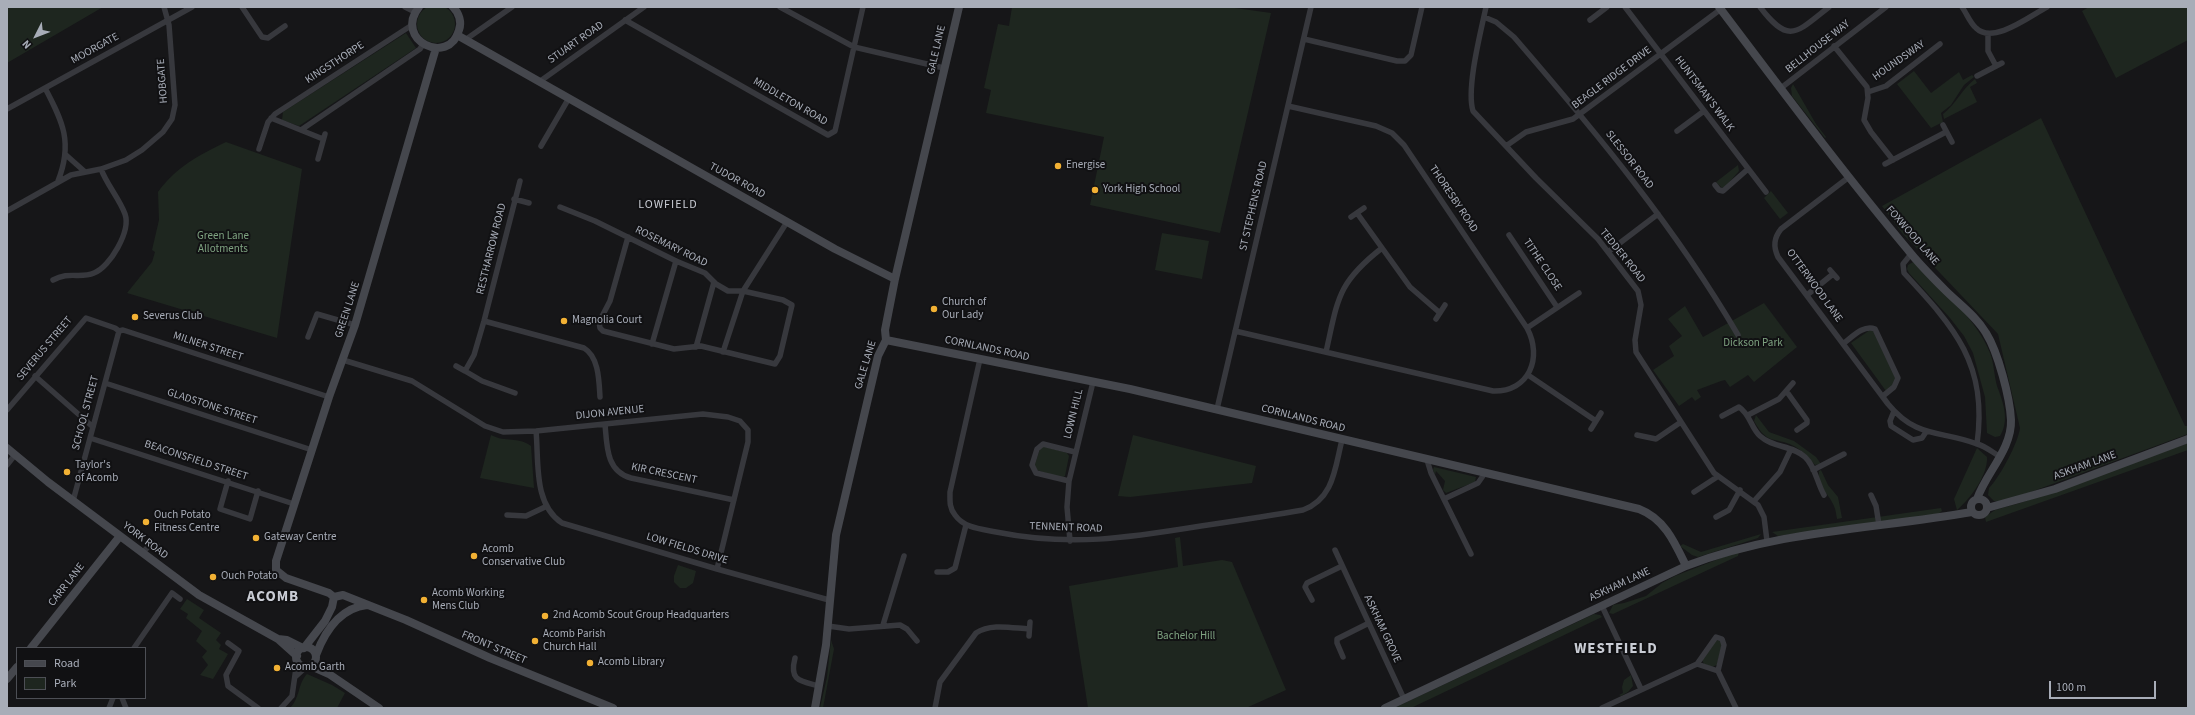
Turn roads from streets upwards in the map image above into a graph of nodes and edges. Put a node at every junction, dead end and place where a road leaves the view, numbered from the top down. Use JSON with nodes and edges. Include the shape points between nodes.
{"nodes":[{"id":1,"x":164,"y":7,"type":"edge"},
{"id":2,"x":192,"y":7,"type":"edge"},
{"id":3,"x":242,"y":7,"type":"edge"},
{"id":4,"x":405,"y":7,"type":"edge"},
{"id":5,"x":454,"y":7,"type":"edge"},
{"id":6,"x":512,"y":7,"type":"edge"},
{"id":7,"x":644,"y":7,"type":"edge"},
{"id":8,"x":780,"y":7,"type":"edge"},
{"id":9,"x":863,"y":7,"type":"edge"},
{"id":10,"x":959,"y":7,"type":"edge"},
{"id":11,"x":1311,"y":7,"type":"edge"},
{"id":12,"x":1422,"y":7,"type":"edge"},
{"id":13,"x":1486,"y":7,"type":"edge"},
{"id":14,"x":1607,"y":7,"type":"edge"},
{"id":15,"x":1625,"y":7,"type":"edge"},
{"id":16,"x":1760,"y":7,"type":"edge"},
{"id":17,"x":1829,"y":7,"type":"edge"},
{"id":18,"x":1886,"y":7,"type":"edge"},
{"id":19,"x":1962,"y":7,"type":"edge"},
{"id":20,"x":1720,"y":8,"type":"edge"},
{"id":21,"x":2043,"y":8,"type":"edge"},
{"id":22,"x":417,"y":10,"type":"edge"},
{"id":23,"x":1484,"y":17,"type":"junction"},
{"id":24,"x":168,"y":20,"type":"junction"},
{"id":25,"x":626,"y":20,"type":"junction"},
{"id":26,"x":1590,"y":20,"type":"dead end"},
{"id":27,"x":412,"y":25,"type":"junction"},
{"id":28,"x":285,"y":26,"type":"dead end"},
{"id":29,"x":1988,"y":34,"type":"junction"},
{"id":30,"x":461,"y":37,"type":"junction"},
{"id":31,"x":1304,"y":39,"type":"junction"},
{"id":32,"x":423,"y":44,"type":"junction"},
{"id":33,"x":1940,"y":44,"type":"dead end"},
{"id":34,"x":1834,"y":46,"type":"junction"},
{"id":35,"x":854,"y":47,"type":"junction"},
{"id":36,"x":436,"y":48,"type":"junction"},
{"id":37,"x":1661,"y":54,"type":"junction"},
{"id":38,"x":2002,"y":63,"type":"dead end"},
{"id":39,"x":1996,"y":66,"type":"junction"},
{"id":40,"x":944,"y":68,"type":"junction"},
{"id":41,"x":1977,"y":76,"type":"dead end"},
{"id":42,"x":539,"y":82,"type":"junction"},
{"id":43,"x":45,"y":88,"type":"junction"},
{"id":44,"x":1781,"y":88,"type":"junction"},
{"id":45,"x":1868,"y":92,"type":"junction"},
{"id":46,"x":569,"y":98,"type":"junction"},
{"id":47,"x":1288,"y":106,"type":"junction"},
{"id":48,"x":7,"y":109,"type":"edge"},
{"id":49,"x":1704,"y":111,"type":"junction"},
{"id":50,"x":1580,"y":114,"type":"junction"},
{"id":51,"x":270,"y":118,"type":"junction"},
{"id":52,"x":1943,"y":125,"type":"dead end"},
{"id":53,"x":301,"y":130,"type":"junction"},
{"id":54,"x":1677,"y":131,"type":"dead end"},
{"id":55,"x":1946,"y":132,"type":"junction"},
{"id":56,"x":1952,"y":142,"type":"dead end"},
{"id":57,"x":542,"y":146,"type":"dead end"},
{"id":58,"x":1506,"y":146,"type":"junction"},
{"id":59,"x":259,"y":149,"type":"dead end"},
{"id":60,"x":66,"y":154,"type":"junction"},
{"id":61,"x":318,"y":159,"type":"dead end"},
{"id":62,"x":1893,"y":160,"type":"junction"},
{"id":63,"x":1885,"y":164,"type":"dead end"},
{"id":64,"x":101,"y":169,"type":"junction"},
{"id":65,"x":1748,"y":169,"type":"junction"},
{"id":66,"x":84,"y":171,"type":"junction"},
{"id":67,"x":1849,"y":177,"type":"junction"},
{"id":68,"x":58,"y":181,"type":"junction"},
{"id":69,"x":520,"y":181,"type":"dead end"},
{"id":70,"x":1715,"y":186,"type":"dead end"},
{"id":71,"x":1766,"y":192,"type":"dead end"},
{"id":72,"x":514,"y":199,"type":"junction"},
{"id":73,"x":529,"y":203,"type":"dead end"},
{"id":74,"x":560,"y":207,"type":"dead end"},
{"id":75,"x":1364,"y":208,"type":"dead end"},
{"id":76,"x":7,"y":211,"type":"edge"},
{"id":77,"x":1358,"y":213,"type":"junction"},
{"id":78,"x":1658,"y":214,"type":"junction"},
{"id":79,"x":1351,"y":217,"type":"dead end"},
{"id":80,"x":788,"y":222,"type":"junction"},
{"id":81,"x":1509,"y":235,"type":"dead end"},
{"id":82,"x":628,"y":237,"type":"junction"},
{"id":83,"x":1382,"y":248,"type":"junction"},
{"id":84,"x":1608,"y":252,"type":"junction"},
{"id":85,"x":1911,"y":254,"type":"junction"},
{"id":86,"x":676,"y":261,"type":"junction"},
{"id":87,"x":1834,"y":274,"type":"dead end"},
{"id":88,"x":895,"y":279,"type":"junction"},
{"id":89,"x":53,"y":280,"type":"dead end"},
{"id":90,"x":714,"y":282,"type":"junction"},
{"id":91,"x":744,"y":291,"type":"junction"},
{"id":92,"x":1579,"y":292,"type":"dead end"},
{"id":93,"x":1807,"y":295,"type":"junction"},
{"id":94,"x":1445,"y":305,"type":"dead end"},
{"id":95,"x":1557,"y":307,"type":"junction"},
{"id":96,"x":1440,"y":312,"type":"junction"},
{"id":97,"x":1436,"y":318,"type":"dead end"},
{"id":98,"x":83,"y":320,"type":"joint"},
{"id":99,"x":484,"y":321,"type":"junction"},
{"id":100,"x":355,"y":325,"type":"junction"},
{"id":101,"x":1527,"y":328,"type":"junction"},
{"id":102,"x":119,"y":331,"type":"junction"},
{"id":103,"x":1235,"y":331,"type":"junction"},
{"id":104,"x":1738,"y":335,"type":"dead end"},
{"id":105,"x":308,"y":337,"type":"dead end"},
{"id":106,"x":886,"y":340,"type":"junction"},
{"id":107,"x":652,"y":344,"type":"junction"},
{"id":108,"x":1844,"y":344,"type":"junction"},
{"id":109,"x":696,"y":347,"type":"junction"},
{"id":110,"x":723,"y":352,"type":"junction"},
{"id":111,"x":1326,"y":352,"type":"junction"},
{"id":112,"x":980,"y":359,"type":"junction"},
{"id":113,"x":343,"y":360,"type":"junction"},
{"id":114,"x":456,"y":366,"type":"dead end"},
{"id":115,"x":465,"y":371,"type":"junction"},
{"id":116,"x":1528,"y":375,"type":"junction"},
{"id":117,"x":35,"y":376,"type":"junction"},
{"id":118,"x":1093,"y":382,"type":"junction"},
{"id":119,"x":105,"y":383,"type":"junction"},
{"id":120,"x":1793,"y":383,"type":"dead end"},
{"id":121,"x":1787,"y":392,"type":"junction"},
{"id":122,"x":515,"y":393,"type":"dead end"},
{"id":123,"x":600,"y":396,"type":"dead end"},
{"id":124,"x":1883,"y":396,"type":"junction"},
{"id":125,"x":329,"y":397,"type":"junction"},
{"id":126,"x":1217,"y":409,"type":"junction"},
{"id":127,"x":7,"y":410,"type":"edge"},
{"id":128,"x":1894,"y":411,"type":"junction"},
{"id":129,"x":1601,"y":414,"type":"dead end"},
{"id":130,"x":1748,"y":415,"type":"junction"},
{"id":131,"x":1722,"y":416,"type":"dead end"},
{"id":132,"x":1596,"y":421,"type":"junction"},
{"id":133,"x":1681,"y":422,"type":"junction"},
{"id":134,"x":605,"y":424,"type":"junction"},
{"id":135,"x":93,"y":427,"type":"junction"},
{"id":136,"x":1591,"y":429,"type":"dead end"},
{"id":137,"x":1797,"y":430,"type":"dead end"},
{"id":138,"x":536,"y":431,"type":"junction"},
{"id":139,"x":1926,"y":432,"type":"junction"},
{"id":140,"x":1637,"y":435,"type":"dead end"},
{"id":141,"x":90,"y":438,"type":"junction"},
{"id":142,"x":1342,"y":440,"type":"junction"},
{"id":143,"x":2188,"y":440,"type":"edge"},
{"id":144,"x":1977,"y":444,"type":"junction"},
{"id":145,"x":7,"y":448,"type":"edge"},
{"id":146,"x":1791,"y":449,"type":"junction"},
{"id":147,"x":312,"y":450,"type":"junction"},
{"id":148,"x":1075,"y":452,"type":"junction"},
{"id":149,"x":1844,"y":454,"type":"dead end"},
{"id":150,"x":15,"y":455,"type":"junction"},
{"id":151,"x":1999,"y":456,"type":"junction"},
{"id":152,"x":1428,"y":460,"type":"junction"},
{"id":153,"x":7,"y":465,"type":"edge"},
{"id":154,"x":1813,"y":470,"type":"junction"},
{"id":155,"x":1485,"y":472,"type":"junction"},
{"id":156,"x":1718,"y":477,"type":"junction"},
{"id":157,"x":228,"y":481,"type":"junction"},
{"id":158,"x":1068,"y":481,"type":"junction"},
{"id":159,"x":1740,"y":490,"type":"junction"},
{"id":160,"x":258,"y":491,"type":"junction"},
{"id":161,"x":1694,"y":492,"type":"dead end"},
{"id":162,"x":1824,"y":495,"type":"dead end"},
{"id":163,"x":1871,"y":495,"type":"dead end"},
{"id":164,"x":1444,"y":499,"type":"junction"},
{"id":165,"x":1977,"y":499,"type":"junction"},
{"id":166,"x":734,"y":500,"type":"junction"},
{"id":167,"x":1754,"y":500,"type":"junction"},
{"id":168,"x":73,"y":501,"type":"junction"},
{"id":169,"x":294,"y":504,"type":"junction"},
{"id":170,"x":545,"y":507,"type":"junction"},
{"id":171,"x":1987,"y":508,"type":"junction"},
{"id":172,"x":1972,"y":512,"type":"junction"},
{"id":173,"x":507,"y":515,"type":"dead end"},
{"id":174,"x":1716,"y":517,"type":"dead end"},
{"id":175,"x":966,"y":525,"type":"junction"},
{"id":176,"x":1879,"y":525,"type":"junction"},
{"id":177,"x":120,"y":536,"type":"junction"},
{"id":178,"x":1070,"y":541,"type":"junction"},
{"id":179,"x":1767,"y":541,"type":"junction"},
{"id":180,"x":158,"y":545,"type":"dead end"},
{"id":181,"x":1335,"y":550,"type":"dead end"},
{"id":182,"x":143,"y":552,"type":"junction"},
{"id":183,"x":1471,"y":554,"type":"dead end"},
{"id":184,"x":904,"y":556,"type":"dead end"},
{"id":185,"x":1342,"y":566,"type":"junction"},
{"id":186,"x":1686,"y":566,"type":"junction"},
{"id":187,"x":717,"y":570,"type":"junction"},
{"id":188,"x":937,"y":572,"type":"dead end"},
{"id":189,"x":346,"y":596,"type":"junction"},
{"id":190,"x":334,"y":597,"type":"junction"},
{"id":191,"x":180,"y":598,"type":"dead end"},
{"id":192,"x":830,"y":600,"type":"junction"},
{"id":193,"x":1312,"y":600,"type":"dead end"},
{"id":194,"x":367,"y":605,"type":"junction"},
{"id":195,"x":1602,"y":606,"type":"junction"},
{"id":196,"x":332,"y":607,"type":"junction"},
{"id":197,"x":346,"y":611,"type":"junction"},
{"id":198,"x":1030,"y":622,"type":"dead end"},
{"id":199,"x":1369,"y":623,"type":"junction"},
{"id":200,"x":883,"y":625,"type":"junction"},
{"id":201,"x":828,"y":626,"type":"junction"},
{"id":202,"x":1029,"y":629,"type":"junction"},
{"id":203,"x":1029,"y":636,"type":"dead end"},
{"id":204,"x":278,"y":639,"type":"junction"},
{"id":205,"x":917,"y":640,"type":"dead end"},
{"id":206,"x":228,"y":643,"type":"dead end"},
{"id":207,"x":32,"y":647,"type":"edge"},
{"id":208,"x":135,"y":647,"type":"edge"},
{"id":209,"x":304,"y":648,"type":"junction"},
{"id":210,"x":316,"y":656,"type":"junction"},
{"id":211,"x":1343,"y":656,"type":"dead end"},
{"id":212,"x":297,"y":658,"type":"junction"},
{"id":213,"x":795,"y":658,"type":"dead end"},
{"id":214,"x":1697,"y":664,"type":"junction"},
{"id":215,"x":308,"y":666,"type":"junction"},
{"id":216,"x":16,"y":667,"type":"edge"},
{"id":217,"x":1718,"y":671,"type":"junction"},
{"id":218,"x":329,"y":674,"type":"junction"},
{"id":219,"x":294,"y":677,"type":"junction"},
{"id":220,"x":7,"y":679,"type":"edge"},
{"id":221,"x":819,"y":686,"type":"junction"},
{"id":222,"x":1641,"y":689,"type":"junction"},
{"id":223,"x":1404,"y":699,"type":"junction"},
{"id":224,"x":258,"y":708,"type":"edge"},
{"id":225,"x":281,"y":708,"type":"edge"},
{"id":226,"x":379,"y":708,"type":"edge"},
{"id":227,"x":614,"y":708,"type":"edge"},
{"id":228,"x":814,"y":708,"type":"edge"},
{"id":229,"x":934,"y":708,"type":"edge"},
{"id":230,"x":1385,"y":708,"type":"edge"},
{"id":231,"x":1602,"y":708,"type":"edge"},
{"id":232,"x":1736,"y":708,"type":"edge"}],
"edges":[{"from":1,"to":24,"type":"street","name":"HOBGATE"},
{"from":2,"to":24,"type":"street","name":"MOORGATE"},
{"from":3,"to":28,"type":"street","via":[[262,37],[268,38]]},
{"from":4,"to":22,"type":"street"},
{"from":5,"to":30,"type":"street","via":[[460,21]]},
{"from":6,"to":30,"type":"street"},
{"from":7,"to":25,"type":"street","name":"STUART ROAD"},
{"from":8,"to":35,"type":"street"},
{"from":9,"to":35,"type":"street","name":"MIDDLETON ROAD"},
{"from":10,"to":40,"type":"street","name":"GALE LANE"},
{"from":11,"to":31,"type":"street","name":"ST STEPHENS ROAD"},
{"from":12,"to":31,"type":"street","via":[[1411,55],[1406,61]]},
{"from":13,"to":23,"type":"street","name":"TEDDER ROAD"},
{"from":14,"to":26,"type":"street"},
{"from":15,"to":37,"type":"street","name":"HUNTSMAN'S WALK"},
{"from":16,"to":17,"type":"street","via":[[1776,26],[1790,31],[1802,27]]},
{"from":18,"to":34,"type":"street","name":"BELLHOUSE WAY"},
{"from":19,"to":29,"type":"street","via":[[1976,29]]},
{"from":20,"to":37,"type":"street","name":"BEAGLE RIDGE DRIVE"},
{"from":20,"to":44,"type":"street","name":"FOXWOOD LANE"},
{"from":21,"to":29,"type":"street","via":[[2004,31]]},
{"from":22,"to":27,"type":"street"},
{"from":23,"to":50,"type":"street","name":"SLESSOR ROAD","via":[[1496,22],[1514,37]]},
{"from":23,"to":58,"type":"street","name":"TEDDER ROAD","via":[[1472,84],[1472,105],[1476,115]]},
{"from":24,"to":43,"type":"street","name":"MOORGATE"},
{"from":24,"to":64,"type":"street","name":"HOBGATE","via":[[175,104],[172,119],[163,132],[142,150],[126,160]]},
{"from":25,"to":35,"type":"street","name":"MIDDLETON ROAD","via":[[828,135],[835,131]]},
{"from":25,"to":42,"type":"street","name":"STUART ROAD"},
{"from":27,"to":32,"type":"street","via":[[416,37]]},
{"from":27,"to":51,"type":"street","name":"KINGSTHORPE"},
{"from":29,"to":39,"type":"street","via":[[1988,51]]},
{"from":30,"to":36,"type":"street"},
{"from":30,"to":42,"type":"street","name":"TUDOR ROAD"},
{"from":31,"to":47,"type":"street","name":"ST STEPHENS ROAD"},
{"from":32,"to":36,"type":"street"},
{"from":32,"to":53,"type":"street","via":[[420,49]]},
{"from":33,"to":45,"type":"street","name":"HOUNDSWAY","via":[[1886,86]]},
{"from":34,"to":44,"type":"street","name":"BELLHOUSE WAY"},
{"from":34,"to":45,"type":"street","via":[[1861,78]]},
{"from":35,"to":40,"type":"street"},
{"from":36,"to":100,"type":"street","name":"GREEN LANE"},
{"from":37,"to":49,"type":"street","name":"HUNTSMAN'S WALK"},
{"from":37,"to":50,"type":"street","name":"BEAGLE RIDGE DRIVE"},
{"from":38,"to":39,"type":"street"},
{"from":39,"to":41,"type":"street"},
{"from":40,"to":88,"type":"street","name":"GALE LANE"},
{"from":42,"to":46,"type":"street","name":"TUDOR ROAD"},
{"from":43,"to":48,"type":"street","name":"MOORGATE"},
{"from":43,"to":60,"type":"street","via":[[62,124]]},
{"from":44,"to":67,"type":"street","name":"FOXWOOD LANE"},
{"from":45,"to":62,"type":"street","via":[[1864,120]]},
{"from":46,"to":57,"type":"street"},
{"from":46,"to":80,"type":"street","name":"TUDOR ROAD"},
{"from":47,"to":101,"type":"street","name":"THORESBY ROAD","via":[[1376,126],[1399,139]]},
{"from":47,"to":103,"type":"street","name":"ST STEPHENS ROAD"},
{"from":49,"to":54,"type":"street"},
{"from":49,"to":65,"type":"street","name":"HUNTSMAN'S WALK"},
{"from":50,"to":58,"type":"street","name":"BEAGLE RIDGE DRIVE","via":[[1567,122],[1522,134]]},
{"from":50,"to":78,"type":"street","name":"SLESSOR ROAD"},
{"from":51,"to":53,"type":"street"},
{"from":51,"to":59,"type":"street"},
{"from":52,"to":55,"type":"street"},
{"from":53,"to":61,"type":"street","via":[[324,137]]},
{"from":55,"to":56,"type":"street"},
{"from":55,"to":62,"type":"street"},
{"from":58,"to":84,"type":"street","name":"TEDDER ROAD"},
{"from":60,"to":66,"type":"street"},
{"from":60,"to":68,"type":"street"},
{"from":62,"to":63,"type":"street"},
{"from":64,"to":66,"type":"street","name":"HOBGATE"},
{"from":64,"to":89,"type":"street","via":[[106,183],[126,215],[125,227],[113,257],[105,267],[94,273],[64,275]]},
{"from":65,"to":70,"type":"street","via":[[1723,191]]},
{"from":65,"to":71,"type":"street","name":"HUNTSMAN'S WALK"},
{"from":66,"to":68,"type":"street","name":"HOBGATE"},
{"from":67,"to":85,"type":"street","name":"FOXWOOD LANE"},
{"from":67,"to":93,"type":"street","name":"OTTERWOOD LANE","via":[[1788,222],[1776,238],[1778,257]]},
{"from":68,"to":76,"type":"street","name":"HOBGATE"},
{"from":69,"to":72,"type":"street","name":"RESTHARROW ROAD"},
{"from":72,"to":73,"type":"street"},
{"from":72,"to":99,"type":"street","name":"RESTHARROW ROAD"},
{"from":74,"to":82,"type":"street","name":"ROSEMARY ROAD"},
{"from":75,"to":77,"type":"street"},
{"from":77,"to":79,"type":"street"},
{"from":77,"to":83,"type":"street"},
{"from":78,"to":84,"type":"street"},
{"from":78,"to":104,"type":"street","name":"SLESSOR ROAD","via":[[1701,274]]},
{"from":80,"to":88,"type":"street","name":"TUDOR ROAD"},
{"from":80,"to":91,"type":"street"},
{"from":81,"to":95,"type":"street","name":"TITHE CLOSE"},
{"from":82,"to":86,"type":"street","name":"ROSEMARY ROAD"},
{"from":82,"to":107,"type":"street","name":"ROSEMARY ROAD","via":[[610,301],[599,322],[600,328]]},
{"from":83,"to":96,"type":"street","via":[[1410,287]]},
{"from":83,"to":111,"type":"street","via":[[1356,270],[1344,287],[1336,307]]},
{"from":84,"to":133,"type":"street","name":"TEDDER ROAD","via":[[1639,294],[1641,305],[1635,340],[1636,352]]},
{"from":85,"to":144,"type":"street","via":[[1903,264],[1904,273],[1962,342],[1972,365],[1979,391],[1981,420]]},
{"from":85,"to":151,"type":"street","name":"FOXWOOD LANE","via":[[1978,321],[1992,344],[2011,415],[2010,432]]},
{"from":86,"to":90,"type":"street","name":"ROSEMARY ROAD","via":[[704,272]]},
{"from":86,"to":107,"type":"street"},
{"from":87,"to":93,"type":"street"},
{"from":88,"to":106,"type":"street","name":"GALE LANE","via":[[885,330]]},
{"from":90,"to":91,"type":"street","name":"ROSEMARY ROAD","via":[[728,291]]},
{"from":90,"to":109,"type":"street"},
{"from":91,"to":110,"type":"street"},
{"from":91,"to":110,"type":"street","name":"ROSEMARY ROAD","via":[[783,300],[792,305],[780,356],[775,364]]},
{"from":92,"to":95,"type":"street","name":"TITHE CLOSE"},
{"from":93,"to":108,"type":"street","name":"OTTERWOOD LANE"},
{"from":94,"to":96,"type":"street"},
{"from":95,"to":101,"type":"street","name":"TITHE CLOSE"},
{"from":96,"to":97,"type":"street"},
{"from":98,"to":102,"type":"street","name":"MILNER STREET","via":[[86,318]]},
{"from":98,"to":117,"type":"street","name":"SEVERUS STREET"},
{"from":99,"to":115,"type":"street","name":"RESTHARROW ROAD","via":[[474,355]]},
{"from":99,"to":123,"type":"street","via":[[584,348],[590,352],[598,374]]},
{"from":100,"to":105,"type":"street","via":[[317,314]]},
{"from":100,"to":113,"type":"street","name":"GREEN LANE"},
{"from":101,"to":116,"type":"street","name":"THORESBY ROAD","via":[[1534,345]]},
{"from":102,"to":119,"type":"street","name":"SCHOOL STREET"},
{"from":102,"to":125,"type":"street","name":"MILNER STREET","via":[[123,330]]},
{"from":103,"to":111,"type":"street"},
{"from":103,"to":126,"type":"street","name":"ST STEPHENS ROAD"},
{"from":106,"to":112,"type":"street","name":"CORNLANDS ROAD"},
{"from":106,"to":192,"type":"street","name":"GALE LANE","via":[[878,356],[836,535]]},
{"from":107,"to":109,"type":"street","name":"ROSEMARY ROAD","via":[[674,349]]},
{"from":108,"to":124,"type":"street","name":"OTTERWOOD LANE"},
{"from":108,"to":124,"type":"street","via":[[1863,329],[1875,329],[1898,378],[1894,388]]},
{"from":109,"to":110,"type":"street","name":"ROSEMARY ROAD"},
{"from":111,"to":116,"type":"street","via":[[1493,391],[1508,390]]},
{"from":112,"to":118,"type":"street","name":"CORNLANDS ROAD"},
{"from":112,"to":175,"type":"street","via":[[950,492],[951,508]]},
{"from":113,"to":125,"type":"street","name":"GREEN LANE"},
{"from":113,"to":138,"type":"street","name":"DIJON AVENUE","via":[[412,381],[493,429],[513,432]]},
{"from":114,"to":115,"type":"street"},
{"from":115,"to":122,"type":"street","via":[[482,381]]},
{"from":116,"to":132,"type":"street"},
{"from":117,"to":127,"type":"street","name":"SEVERUS STREET"},
{"from":117,"to":135,"type":"street"},
{"from":118,"to":126,"type":"street","name":"CORNLANDS ROAD"},
{"from":118,"to":148,"type":"street","name":"LOWN HILL"},
{"from":119,"to":135,"type":"street","name":"SCHOOL STREET"},
{"from":119,"to":147,"type":"street","name":"GLADSTONE STREET"},
{"from":120,"to":121,"type":"street"},
{"from":121,"to":130,"type":"street"},
{"from":121,"to":137,"type":"street","via":[[1807,420],[1807,423]]},
{"from":124,"to":128,"type":"street","name":"OTTERWOOD LANE"},
{"from":125,"to":147,"type":"street","name":"GREEN LANE"},
{"from":126,"to":142,"type":"street","name":"CORNLANDS ROAD"},
{"from":128,"to":139,"type":"street","name":"OTTERWOOD LANE"},
{"from":128,"to":139,"type":"street","via":[[1891,426],[1913,440],[1922,438]]},
{"from":129,"to":132,"type":"street"},
{"from":130,"to":131,"type":"street","via":[[1738,407]]},
{"from":130,"to":146,"type":"street","via":[[1759,435],[1765,440]]},
{"from":132,"to":136,"type":"street"},
{"from":133,"to":140,"type":"street","via":[[1656,439]]},
{"from":133,"to":156,"type":"street","name":"TEDDER ROAD"},
{"from":134,"to":138,"type":"street","name":"DIJON AVENUE"},
{"from":134,"to":166,"type":"street","name":"KIR CRESCENT","via":[[608,456],[620,473],[631,478]]},
{"from":134,"to":166,"type":"street","name":"DIJON AVENUE","via":[[703,414],[740,421],[748,430],[748,436]]},
{"from":135,"to":141,"type":"street","name":"SCHOOL STREET"},
{"from":138,"to":170,"type":"street","via":[[541,493]]},
{"from":139,"to":144,"type":"street","name":"OTTERWOOD LANE"},
{"from":141,"to":157,"type":"street","name":"BEACONSFIELD STREET"},
{"from":141,"to":168,"type":"street","name":"SCHOOL STREET"},
{"from":142,"to":152,"type":"street","name":"CORNLANDS ROAD"},
{"from":142,"to":178,"type":"street","name":"TENNENT ROAD","via":[[1330,487],[1321,500],[1310,508],[1127,538]]},
{"from":143,"to":171,"type":"street","name":"ASKHAM LANE","via":[[2055,489]]},
{"from":144,"to":151,"type":"street","name":"OTTERWOOD LANE"},
{"from":145,"to":150,"type":"street","name":"YORK ROAD"},
{"from":146,"to":154,"type":"street","via":[[1806,457]]},
{"from":146,"to":167,"type":"street","via":[[1780,472]]},
{"from":147,"to":169,"type":"street","name":"GREEN LANE"},
{"from":148,"to":158,"type":"street","name":"LOWN HILL"},
{"from":148,"to":158,"type":"street","name":"LOWN HILL","via":[[1043,444],[1037,449],[1032,466],[1036,473]]},
{"from":149,"to":154,"type":"street"},
{"from":150,"to":153,"type":"street"},
{"from":150,"to":168,"type":"street","name":"YORK ROAD"},
{"from":151,"to":165,"type":"street","name":"FOXWOOD LANE"},
{"from":152,"to":155,"type":"street","name":"CORNLANDS ROAD"},
{"from":152,"to":164,"type":"street","via":[[1431,473]]},
{"from":154,"to":162,"type":"street"},
{"from":155,"to":164,"type":"street","via":[[1478,483]]},
{"from":155,"to":186,"type":"street","name":"CORNLANDS ROAD","via":[[1646,512],[1663,525]]},
{"from":156,"to":159,"type":"street","name":"TEDDER ROAD"},
{"from":156,"to":161,"type":"street"},
{"from":157,"to":160,"type":"street","name":"BEACONSFIELD STREET"},
{"from":157,"to":160,"type":"street","via":[[220,509],[250,519]]},
{"from":158,"to":178,"type":"street","name":"LOWN HILL"},
{"from":159,"to":167,"type":"street","name":"TEDDER ROAD"},
{"from":159,"to":174,"type":"street","via":[[1729,510]]},
{"from":160,"to":169,"type":"street","name":"BEACONSFIELD STREET"},
{"from":163,"to":176,"type":"street"},
{"from":164,"to":183,"type":"street"},
{"from":165,"to":171,"type":"street","via":[[1984,501]]},
{"from":165,"to":172,"type":"street","via":[[1971,504]]},
{"from":166,"to":187,"type":"street","name":"DIJON AVENUE"},
{"from":167,"to":179,"type":"street","name":"TEDDER ROAD","via":[[1764,517]]},
{"from":168,"to":177,"type":"street","name":"YORK ROAD"},
{"from":169,"to":190,"type":"street","name":"GREEN LANE","via":[[276,560],[276,570]]},
{"from":170,"to":173,"type":"street","via":[[526,516]]},
{"from":170,"to":187,"type":"street","name":"LOW FIELDS DRIVE","via":[[555,518],[566,524],[659,550]]},
{"from":171,"to":172,"type":"street","name":"ASKHAM LANE","via":[[1982,515]]},
{"from":172,"to":176,"type":"street","name":"ASKHAM LANE"},
{"from":175,"to":178,"type":"street","name":"TENNENT ROAD","via":[[1031,538]]},
{"from":175,"to":188,"type":"street","via":[[955,568],[948,572]]},
{"from":176,"to":179,"type":"street","name":"ASKHAM LANE"},
{"from":177,"to":182,"type":"street","name":"YORK ROAD"},
{"from":177,"to":207,"type":"street","name":"CARR LANE"},
{"from":179,"to":186,"type":"street","name":"ASKHAM LANE","via":[[1726,551]]},
{"from":180,"to":182,"type":"street","via":[[148,547]]},
{"from":181,"to":185,"type":"street","name":"ASKHAM GROVE"},
{"from":182,"to":204,"type":"street","name":"YORK ROAD","via":[[211,603]]},
{"from":184,"to":200,"type":"street"},
{"from":185,"to":193,"type":"street","via":[[1307,583],[1305,587]]},
{"from":185,"to":199,"type":"street","name":"ASKHAM GROVE"},
{"from":186,"to":195,"type":"street","name":"ASKHAM LANE"},
{"from":187,"to":192,"type":"street","name":"LOW FIELDS DRIVE"},
{"from":189,"to":190,"type":"street"},
{"from":189,"to":194,"type":"street","name":"FRONT STREET"},
{"from":189,"to":197,"type":"street","via":[[350,603]]},
{"from":190,"to":196,"type":"street"},
{"from":191,"to":208,"type":"street","via":[[172,593]]},
{"from":192,"to":201,"type":"street","name":"GALE LANE"},
{"from":194,"to":197,"type":"street"},
{"from":194,"to":227,"type":"street","name":"FRONT STREET"},
{"from":195,"to":222,"type":"street"},
{"from":195,"to":223,"type":"street","name":"ASKHAM LANE"},
{"from":196,"to":197,"type":"street","via":[[336,612]]},
{"from":196,"to":209,"type":"street","via":[[325,621]]},
{"from":197,"to":210,"type":"street","via":[[326,634]]},
{"from":198,"to":202,"type":"street"},
{"from":199,"to":211,"type":"street","via":[[1337,639]]},
{"from":199,"to":223,"type":"street","name":"ASKHAM GROVE"},
{"from":200,"to":201,"type":"street","via":[[849,629]]},
{"from":200,"to":205,"type":"street","via":[[900,625]]},
{"from":201,"to":221,"type":"street","name":"GALE LANE"},
{"from":202,"to":203,"type":"street"},
{"from":202,"to":229,"type":"street","via":[[993,627],[976,633],[940,682]]},
{"from":204,"to":209,"type":"street","name":"YORK ROAD"},
{"from":204,"to":212,"type":"street","name":"YORK ROAD"},
{"from":206,"to":224,"type":"street","via":[[239,651],[226,675],[228,686]]},
{"from":209,"to":210,"type":"street","name":"YORK ROAD","via":[[311,649]]},
{"from":209,"to":212,"type":"street"},
{"from":210,"to":215,"type":"street"},
{"from":210,"to":218,"type":"street"},
{"from":212,"to":215,"type":"street","name":"YORK ROAD"},
{"from":212,"to":219,"type":"street"},
{"from":213,"to":221,"type":"street","via":[[792,668],[794,676],[800,681]]},
{"from":214,"to":217,"type":"street"},
{"from":214,"to":217,"type":"street","via":[[1716,637],[1722,639],[1724,644]]},
{"from":214,"to":222,"type":"street"},
{"from":215,"to":218,"type":"street"},
{"from":215,"to":219,"type":"street"},
{"from":216,"to":220,"type":"street"},
{"from":217,"to":232,"type":"street"},
{"from":218,"to":226,"type":"street"},
{"from":219,"to":225,"type":"street","via":[[292,696]]},
{"from":221,"to":228,"type":"street","name":"GALE LANE"},
{"from":222,"to":231,"type":"street"},
{"from":223,"to":230,"type":"street","name":"ASKHAM LANE"}]}
